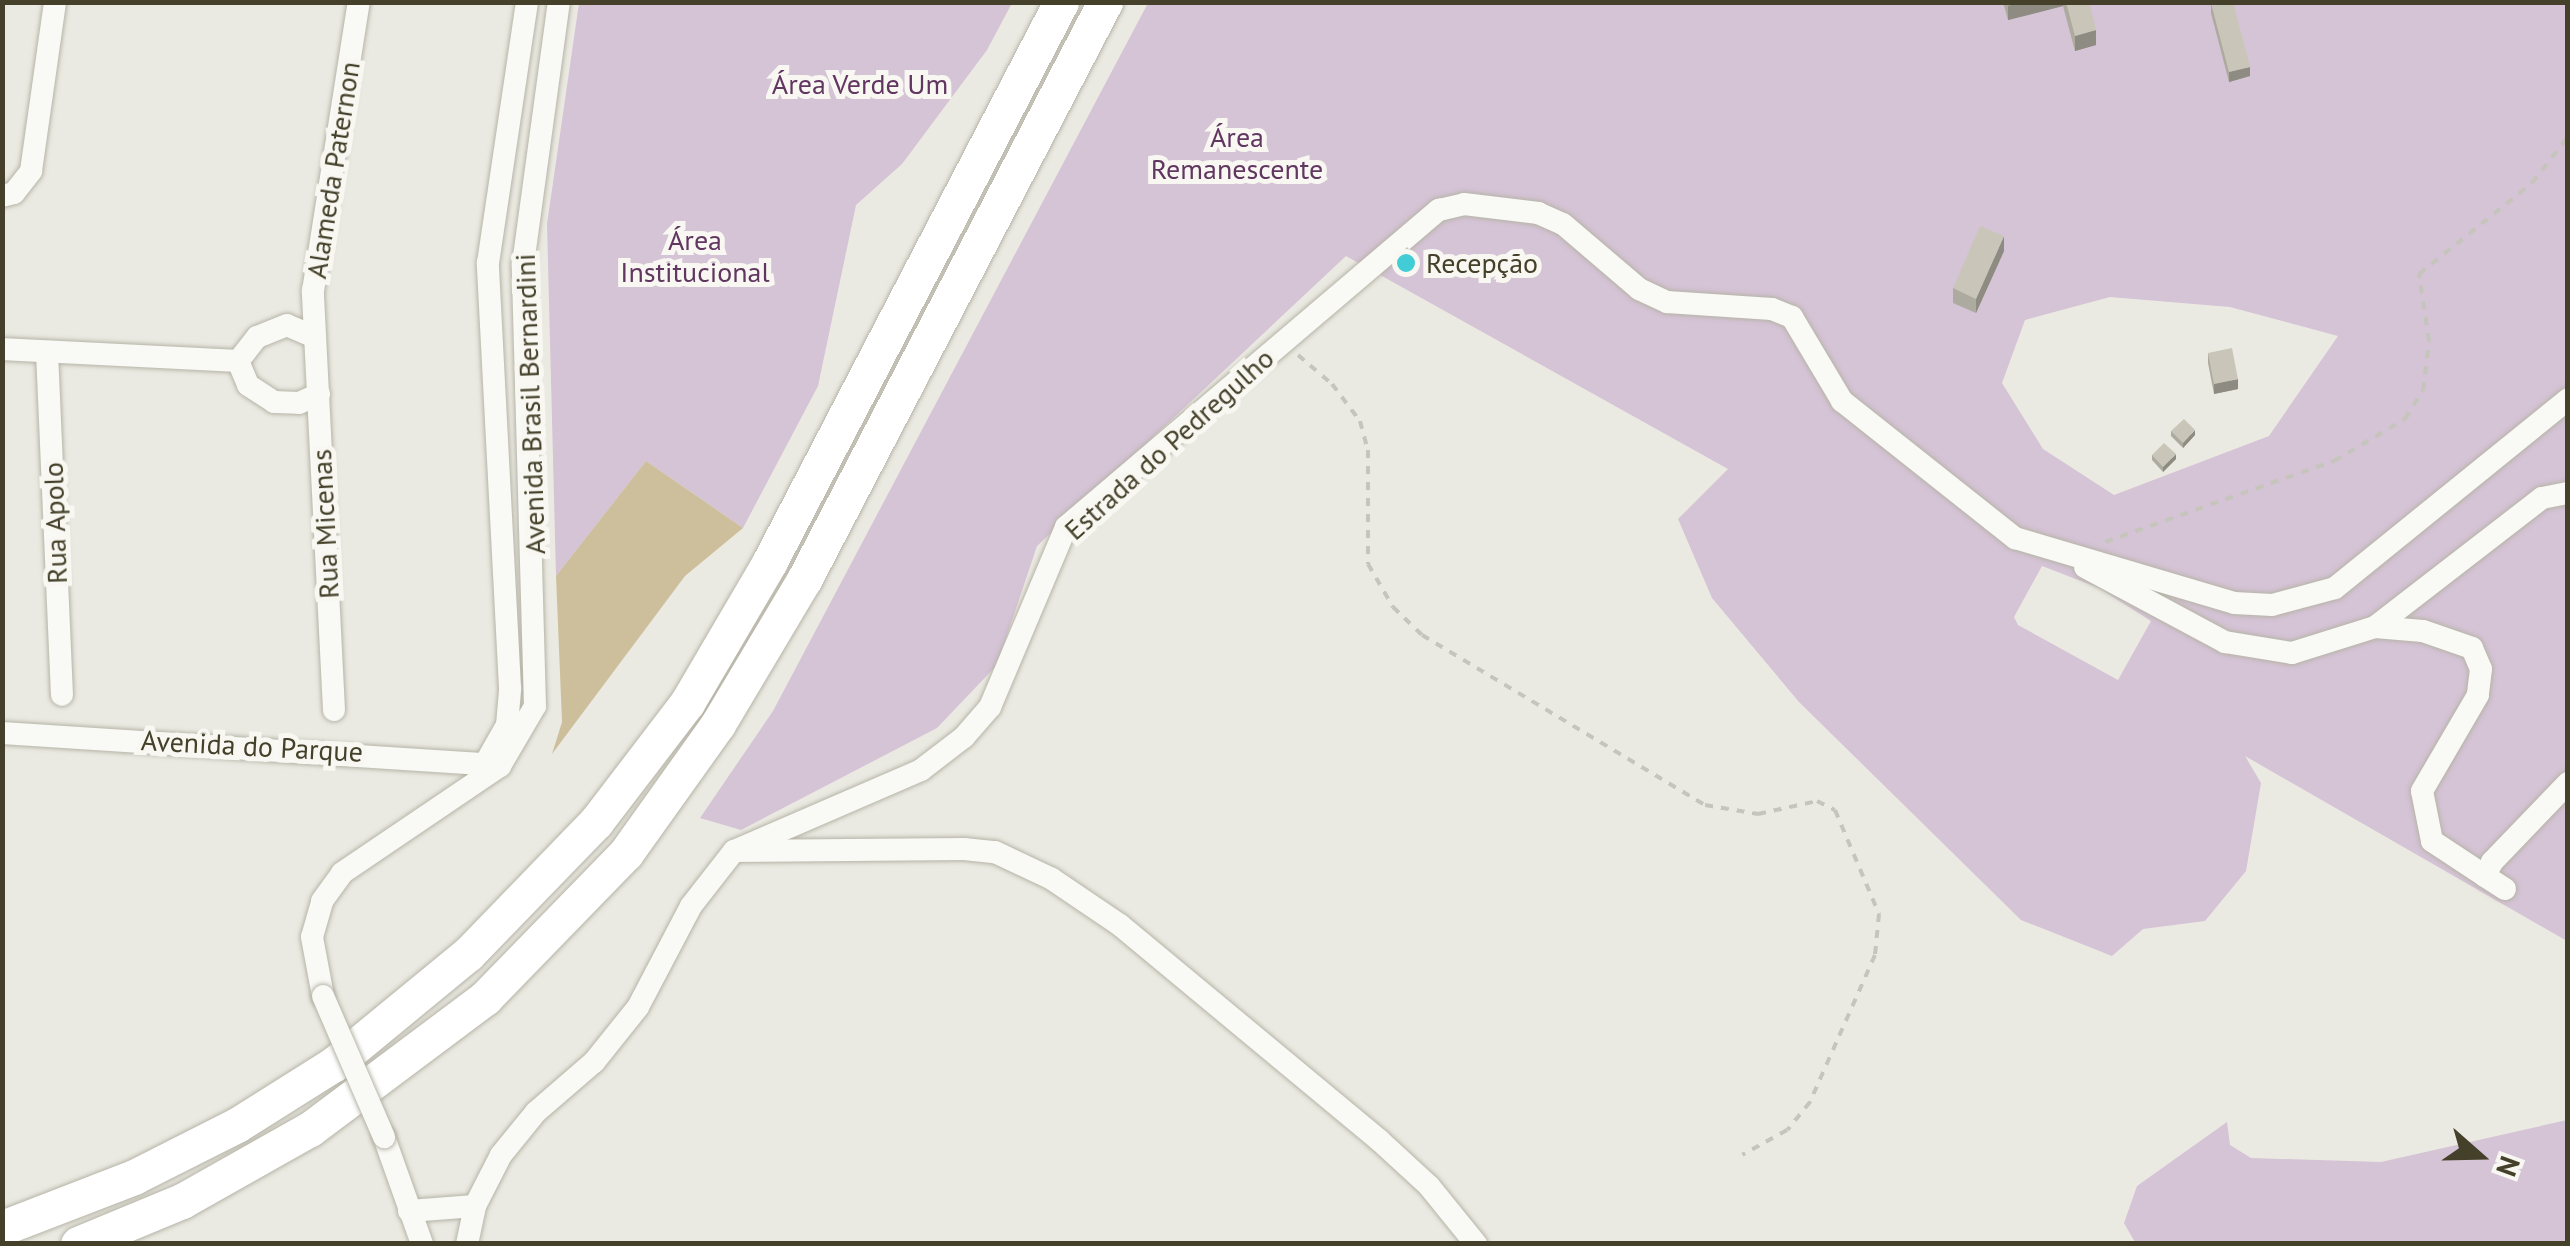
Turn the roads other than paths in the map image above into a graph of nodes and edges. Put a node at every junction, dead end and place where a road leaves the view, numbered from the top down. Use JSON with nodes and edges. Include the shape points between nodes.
{"nodes":[{"id":1,"x":55,"y":2,"type":"edge"},
{"id":2,"x":359,"y":2,"type":"edge"},
{"id":3,"x":526,"y":2,"type":"edge"},
{"id":4,"x":559,"y":2,"type":"edge"},
{"id":5,"x":1061,"y":2,"type":"edge"},
{"id":6,"x":1105,"y":2,"type":"edge"},
{"id":7,"x":2,"y":196,"type":"edge"},
{"id":8,"x":315,"y":337,"type":"junction"},
{"id":9,"x":2,"y":349,"type":"edge"},
{"id":10,"x":47,"y":352,"type":"junction"},
{"id":11,"x":238,"y":361,"type":"junction"},
{"id":12,"x":318,"y":394,"type":"junction"},
{"id":13,"x":2568,"y":399,"type":"edge"},
{"id":14,"x":2568,"y":492,"type":"edge"},
{"id":15,"x":2062,"y":552,"type":"junction"},
{"id":16,"x":2375,"y":627,"type":"junction"},
{"id":17,"x":62,"y":695,"type":"dead end"},
{"id":18,"x":334,"y":710,"type":"dead end"},
{"id":19,"x":2,"y":732,"type":"edge"},
{"id":20,"x":486,"y":770,"type":"junction"},
{"id":21,"x":2568,"y":783,"type":"edge"},
{"id":22,"x":734,"y":851,"type":"junction"},
{"id":23,"x":474,"y":1206,"type":"junction"},
{"id":24,"x":409,"y":1211,"type":"junction"},
{"id":25,"x":2,"y":1228,"type":"edge"},
{"id":26,"x":78,"y":1244,"type":"edge"},
{"id":27,"x":422,"y":1244,"type":"edge"},
{"id":28,"x":467,"y":1244,"type":"edge"},
{"id":29,"x":1476,"y":1244,"type":"edge"}],
"edges":[{"from":1,"to":7,"type":"street","via":[[30,171],[14,194]]},
{"from":2,"to":8,"type":"street","name":"Alameda Paternon","via":[[313,291]]},
{"from":3,"to":20,"type":"street","name":"Avenida Brasil Bernardini","via":[[488,263],[510,688],[507,725]]},
{"from":4,"to":20,"type":"street","name":"Avenida Brasil Bernardini","via":[[523,264],[537,683],[530,723]]},
{"from":5,"to":25,"type":"highway","via":[[769,562],[687,703],[596,822],[468,954],[334,1064],[237,1125],[134,1177]]},
{"from":6,"to":26,"type":"highway","via":[[804,580],[718,724],[626,852],[485,998],[310,1129],[182,1200]]},
{"from":8,"to":11,"type":"street","via":[[287,325],[257,337]]},
{"from":8,"to":12,"type":"street","name":"Rua Micenas"},
{"from":9,"to":10,"type":"street"},
{"from":10,"to":11,"type":"street"},
{"from":10,"to":17,"type":"street","name":"Rua Apolo"},
{"from":11,"to":12,"type":"street","via":[[248,385],[274,402],[299,403]]},
{"from":12,"to":18,"type":"street","name":"Rua Micenas"},
{"from":13,"to":15,"type":"street","via":[[2335,588],[2272,606],[2234,604]]},
{"from":14,"to":16,"type":"street","via":[[2542,498]]},
{"from":15,"to":16,"type":"street","via":[[2226,642],[2292,654]]},
{"from":15,"to":22,"type":"street","name":"Estrada do Pedregulho","via":[[2015,538],[1842,401],[1792,317],[1772,308],[1668,302],[1639,290],[1563,224],[1538,212],[1464,204],[1439,210],[1066,528],[990,708],[964,738],[920,770]]},
{"from":16,"to":21,"type":"street","via":[[2448,638],[2472,648],[2477,658],[2478,695],[2422,791],[2432,841],[2495,882],[2506,842]]},
{"from":19,"to":20,"type":"street","name":"Avenida do Parque"},
{"from":20,"to":24,"type":"street","name":"Avenida Brasil Bernardini","bridge":true,"via":[[342,873],[322,901],[312,937],[323,996]]},
{"from":22,"to":23,"type":"street","via":[[690,906],[638,1007],[594,1062],[536,1112]]},
{"from":22,"to":29,"type":"street","via":[[964,849],[995,852],[1052,879],[1120,925],[1379,1140],[1430,1186]]},
{"from":23,"to":24,"type":"street"},
{"from":23,"to":28,"type":"street"},
{"from":24,"to":27,"type":"street","name":"Avenida Brasil Bernardini"}]}
